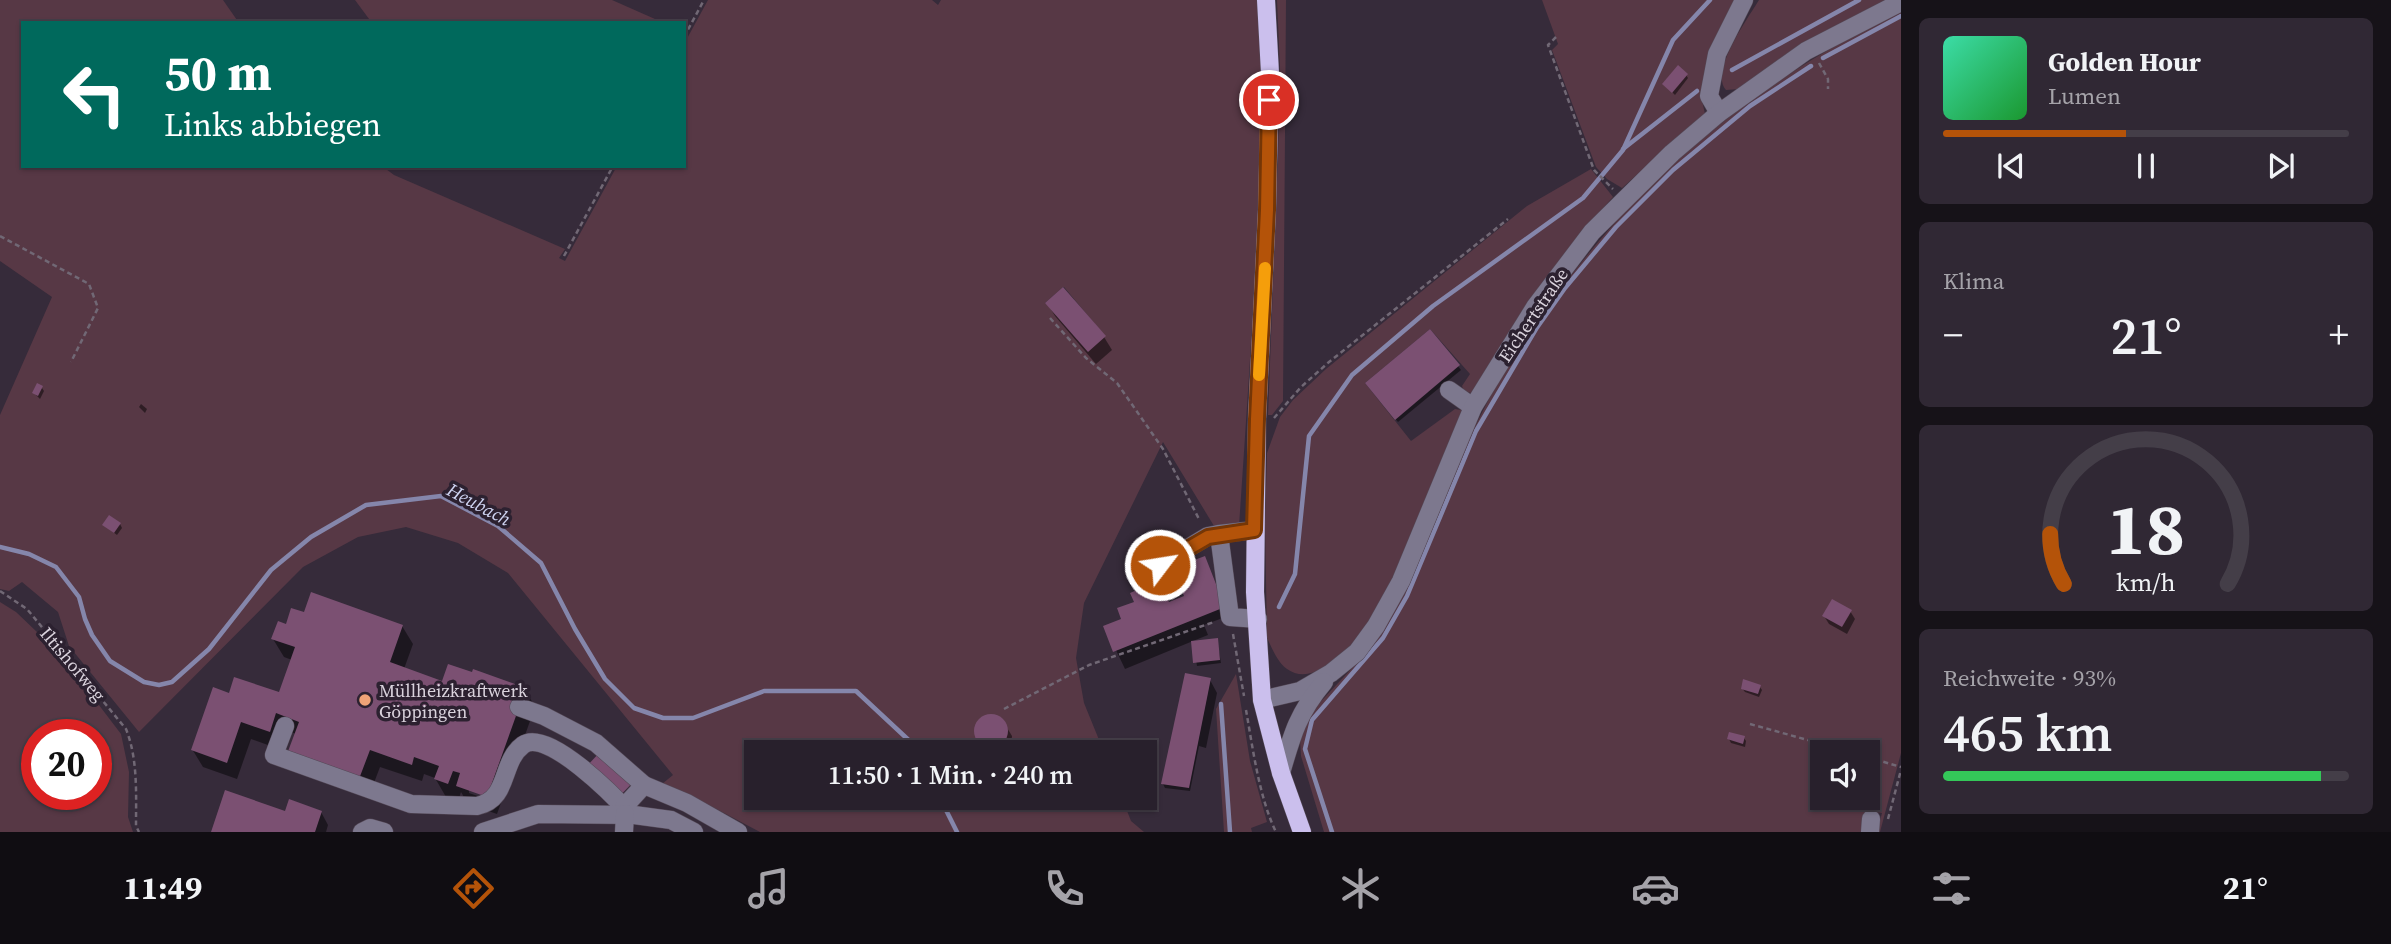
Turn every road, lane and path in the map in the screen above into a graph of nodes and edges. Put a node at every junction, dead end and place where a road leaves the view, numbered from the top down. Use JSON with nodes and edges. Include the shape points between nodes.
{"nodes":[{"id":1,"x":705,"y":0,"type":"edge"},
{"id":2,"x":1266,"y":0,"type":"edge"},
{"id":3,"x":1744,"y":0,"type":"edge"},
{"id":4,"x":1901,"y":2,"type":"edge"},
{"id":5,"x":686,"y":33,"type":"edge"},
{"id":6,"x":1556,"y":37,"type":"dead end"},
{"id":7,"x":1806,"y":51,"type":"junction"},
{"id":8,"x":1828,"y":89,"type":"dead end"},
{"id":9,"x":1719,"y":113,"type":"junction"},
{"id":10,"x":612,"y":168,"type":"edge"},
{"id":11,"x":1603,"y":180,"type":"dead end"},
{"id":12,"x":1508,"y":219,"type":"dead end"},
{"id":13,"x":0,"y":236,"type":"edge"},
{"id":14,"x":564,"y":256,"type":"dead end"},
{"id":15,"x":1050,"y":318,"type":"dead end"},
{"id":16,"x":71,"y":362,"type":"dead end"},
{"id":17,"x":1449,"y":390,"type":"dead end"},
{"id":18,"x":1473,"y":407,"type":"junction"},
{"id":19,"x":1256,"y":439,"type":"junction"},
{"id":20,"x":1254,"y":530,"type":"junction"},
{"id":21,"x":1213,"y":536,"type":"junction"},
{"id":22,"x":1160,"y":565,"type":"dead end"},
{"id":23,"x":0,"y":591,"type":"edge"},
{"id":24,"x":1230,"y":617,"type":"junction"},
{"id":25,"x":1258,"y":619,"type":"junction"},
{"id":26,"x":1331,"y":673,"type":"junction"},
{"id":27,"x":1262,"y":700,"type":"junction"},
{"id":28,"x":519,"y":707,"type":"dead end"},
{"id":29,"x":1004,"y":709,"type":"dead end"},
{"id":30,"x":1750,"y":724,"type":"dead end"},
{"id":31,"x":285,"y":726,"type":"dead end"},
{"id":32,"x":1810,"y":741,"type":"edge"},
{"id":33,"x":1880,"y":761,"type":"edge"},
{"id":34,"x":1901,"y":768,"type":"edge"},
{"id":35,"x":1281,"y":773,"type":"junction"},
{"id":36,"x":644,"y":785,"type":"junction"},
{"id":37,"x":626,"y":817,"type":"edge"},
{"id":38,"x":1876,"y":823,"type":"edge"},
{"id":39,"x":684,"y":830,"type":"edge"},
{"id":40,"x":139,"y":832,"type":"edge"},
{"id":41,"x":362,"y":832,"type":"edge"},
{"id":42,"x":384,"y":832,"type":"edge"},
{"id":43,"x":483,"y":832,"type":"edge"},
{"id":44,"x":738,"y":832,"type":"edge"},
{"id":45,"x":1276,"y":832,"type":"edge"},
{"id":46,"x":1303,"y":832,"type":"edge"}],
"edges":[{"from":1,"to":5,"type":"path"},
{"from":2,"to":19,"type":"main road","via":[[1268,197]]},
{"from":3,"to":9,"type":"street","via":[[1717,54],[1709,96]]},
{"from":4,"to":7,"type":"street","name":"Eichertstraße"},
{"from":6,"to":11,"type":"path","via":[[1548,45],[1594,170]]},
{"from":7,"to":8,"type":"path","via":[[1823,67]]},
{"from":7,"to":9,"type":"street","name":"Eichertstraße"},
{"from":9,"to":18,"type":"street","name":"Eichertstraße","via":[[1592,232],[1535,307]]},
{"from":10,"to":14,"type":"path"},
{"from":12,"to":19,"type":"path","via":[[1329,362]]},
{"from":13,"to":16,"type":"path","via":[[89,284],[98,308]]},
{"from":15,"to":21,"type":"path","via":[[1086,358],[1117,383],[1163,449]]},
{"from":17,"to":18,"type":"street"},
{"from":18,"to":26,"type":"street","name":"Eichertstraße","via":[[1401,581],[1357,652]]},
{"from":19,"to":20,"type":"main road"},
{"from":20,"to":21,"type":"street"},
{"from":20,"to":25,"type":"main road"},
{"from":21,"to":22,"type":"street"},
{"from":21,"to":24,"type":"street"},
{"from":23,"to":40,"type":"path","name":"Iltishofweg","via":[[27,609],[126,729]]},
{"from":24,"to":25,"type":"street"},
{"from":24,"to":29,"type":"path","via":[[1089,665]]},
{"from":24,"to":45,"type":"path","via":[[1255,757]]},
{"from":25,"to":27,"type":"main road"},
{"from":26,"to":27,"type":"street","name":"Eichertstraße","via":[[1300,691]]},
{"from":26,"to":35,"type":"street","via":[[1306,703]]},
{"from":27,"to":35,"type":"main road"},
{"from":28,"to":36,"type":"street","via":[[596,743]]},
{"from":30,"to":32,"type":"path"},
{"from":31,"to":37,"type":"street","via":[[274,755],[411,804],[488,804],[497,796],[521,747],[535,742],[587,771]]},
{"from":33,"to":34,"type":"path"},
{"from":34,"to":38,"type":"path"},
{"from":35,"to":46,"type":"main road"},
{"from":36,"to":37,"type":"street"},
{"from":36,"to":44,"type":"street"},
{"from":37,"to":39,"type":"street","via":[[671,820]]},
{"from":37,"to":43,"type":"street","via":[[538,814]]},
{"from":41,"to":42,"type":"street","via":[[370,828]]}]}
